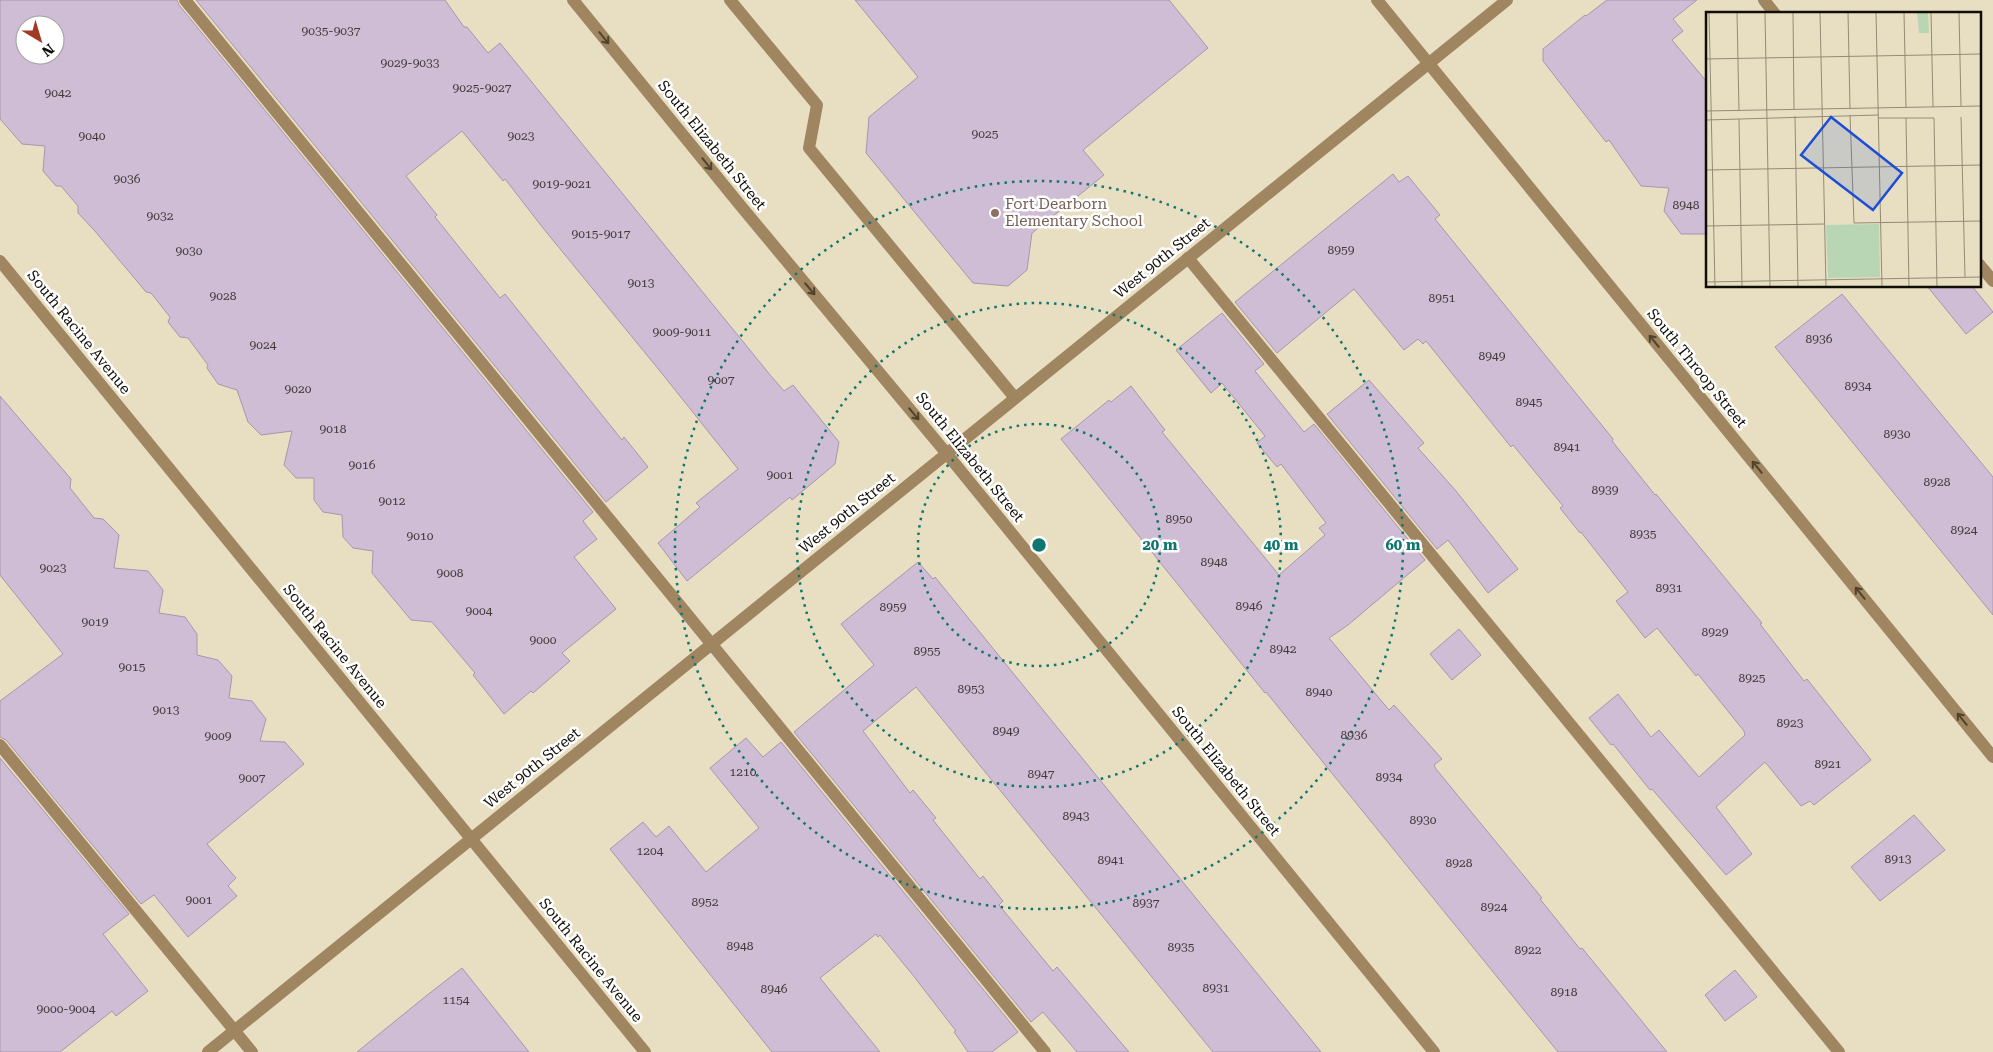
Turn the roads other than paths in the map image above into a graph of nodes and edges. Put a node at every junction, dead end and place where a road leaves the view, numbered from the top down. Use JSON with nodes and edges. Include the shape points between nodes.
{"nodes":[{"id":1,"x":184,"y":0,"type":"edge"},
{"id":2,"x":573,"y":0,"type":"edge"},
{"id":3,"x":730,"y":0,"type":"edge"},
{"id":4,"x":1377,"y":0,"type":"edge"},
{"id":5,"x":1507,"y":0,"type":"edge"},
{"id":6,"x":1764,"y":0,"type":"edge"},
{"id":7,"x":1773,"y":12,"type":"edge"},
{"id":8,"x":1429,"y":64,"type":"junction"},
{"id":9,"x":1188,"y":258,"type":"junction"},
{"id":10,"x":0,"y":261,"type":"edge"},
{"id":11,"x":1980,"y":265,"type":"edge"},
{"id":12,"x":1993,"y":281,"type":"edge"},
{"id":13,"x":1014,"y":398,"type":"junction"},
{"id":14,"x":947,"y":454,"type":"junction"},
{"id":15,"x":711,"y":644,"type":"junction"},
{"id":16,"x":0,"y":745,"type":"edge"},
{"id":17,"x":1993,"y":757,"type":"edge"},
{"id":18,"x":472,"y":839,"type":"junction"},
{"id":19,"x":234,"y":1031,"type":"junction"},
{"id":20,"x":208,"y":1052,"type":"edge"},
{"id":21,"x":252,"y":1052,"type":"edge"},
{"id":22,"x":645,"y":1052,"type":"edge"},
{"id":23,"x":1045,"y":1052,"type":"edge"},
{"id":24,"x":1434,"y":1052,"type":"edge"},
{"id":25,"x":1839,"y":1052,"type":"edge"}],
"edges":[{"from":1,"to":15,"type":"street"},
{"from":2,"to":14,"type":"street","name":"South Elizabeth Street","one_way":true},
{"from":3,"to":13,"type":"street","via":[[816,104],[809,148]]},
{"from":4,"to":8,"type":"street","name":"South Throop Street"},
{"from":5,"to":8,"type":"street","name":"West 90th Street"},
{"from":6,"to":7,"type":"street"},
{"from":8,"to":9,"type":"street","name":"West 90th Street"},
{"from":17,"to":8,"type":"street","name":"South Throop Street","one_way":true},
{"from":9,"to":13,"type":"street","name":"West 90th Street"},
{"from":9,"to":25,"type":"street"},
{"from":10,"to":18,"type":"street","name":"South Racine Avenue"},
{"from":11,"to":12,"type":"street"},
{"from":13,"to":14,"type":"street","name":"West 90th Street"},
{"from":14,"to":15,"type":"street","name":"West 90th Street"},
{"from":14,"to":24,"type":"street","name":"South Elizabeth Street"},
{"from":15,"to":18,"type":"street","name":"West 90th Street"},
{"from":15,"to":23,"type":"street"},
{"from":16,"to":19,"type":"street"},
{"from":18,"to":19,"type":"street","name":"West 90th Street"},
{"from":18,"to":22,"type":"street","name":"South Racine Avenue"},
{"from":19,"to":20,"type":"street","name":"West 90th Street"},
{"from":19,"to":21,"type":"street"}]}
